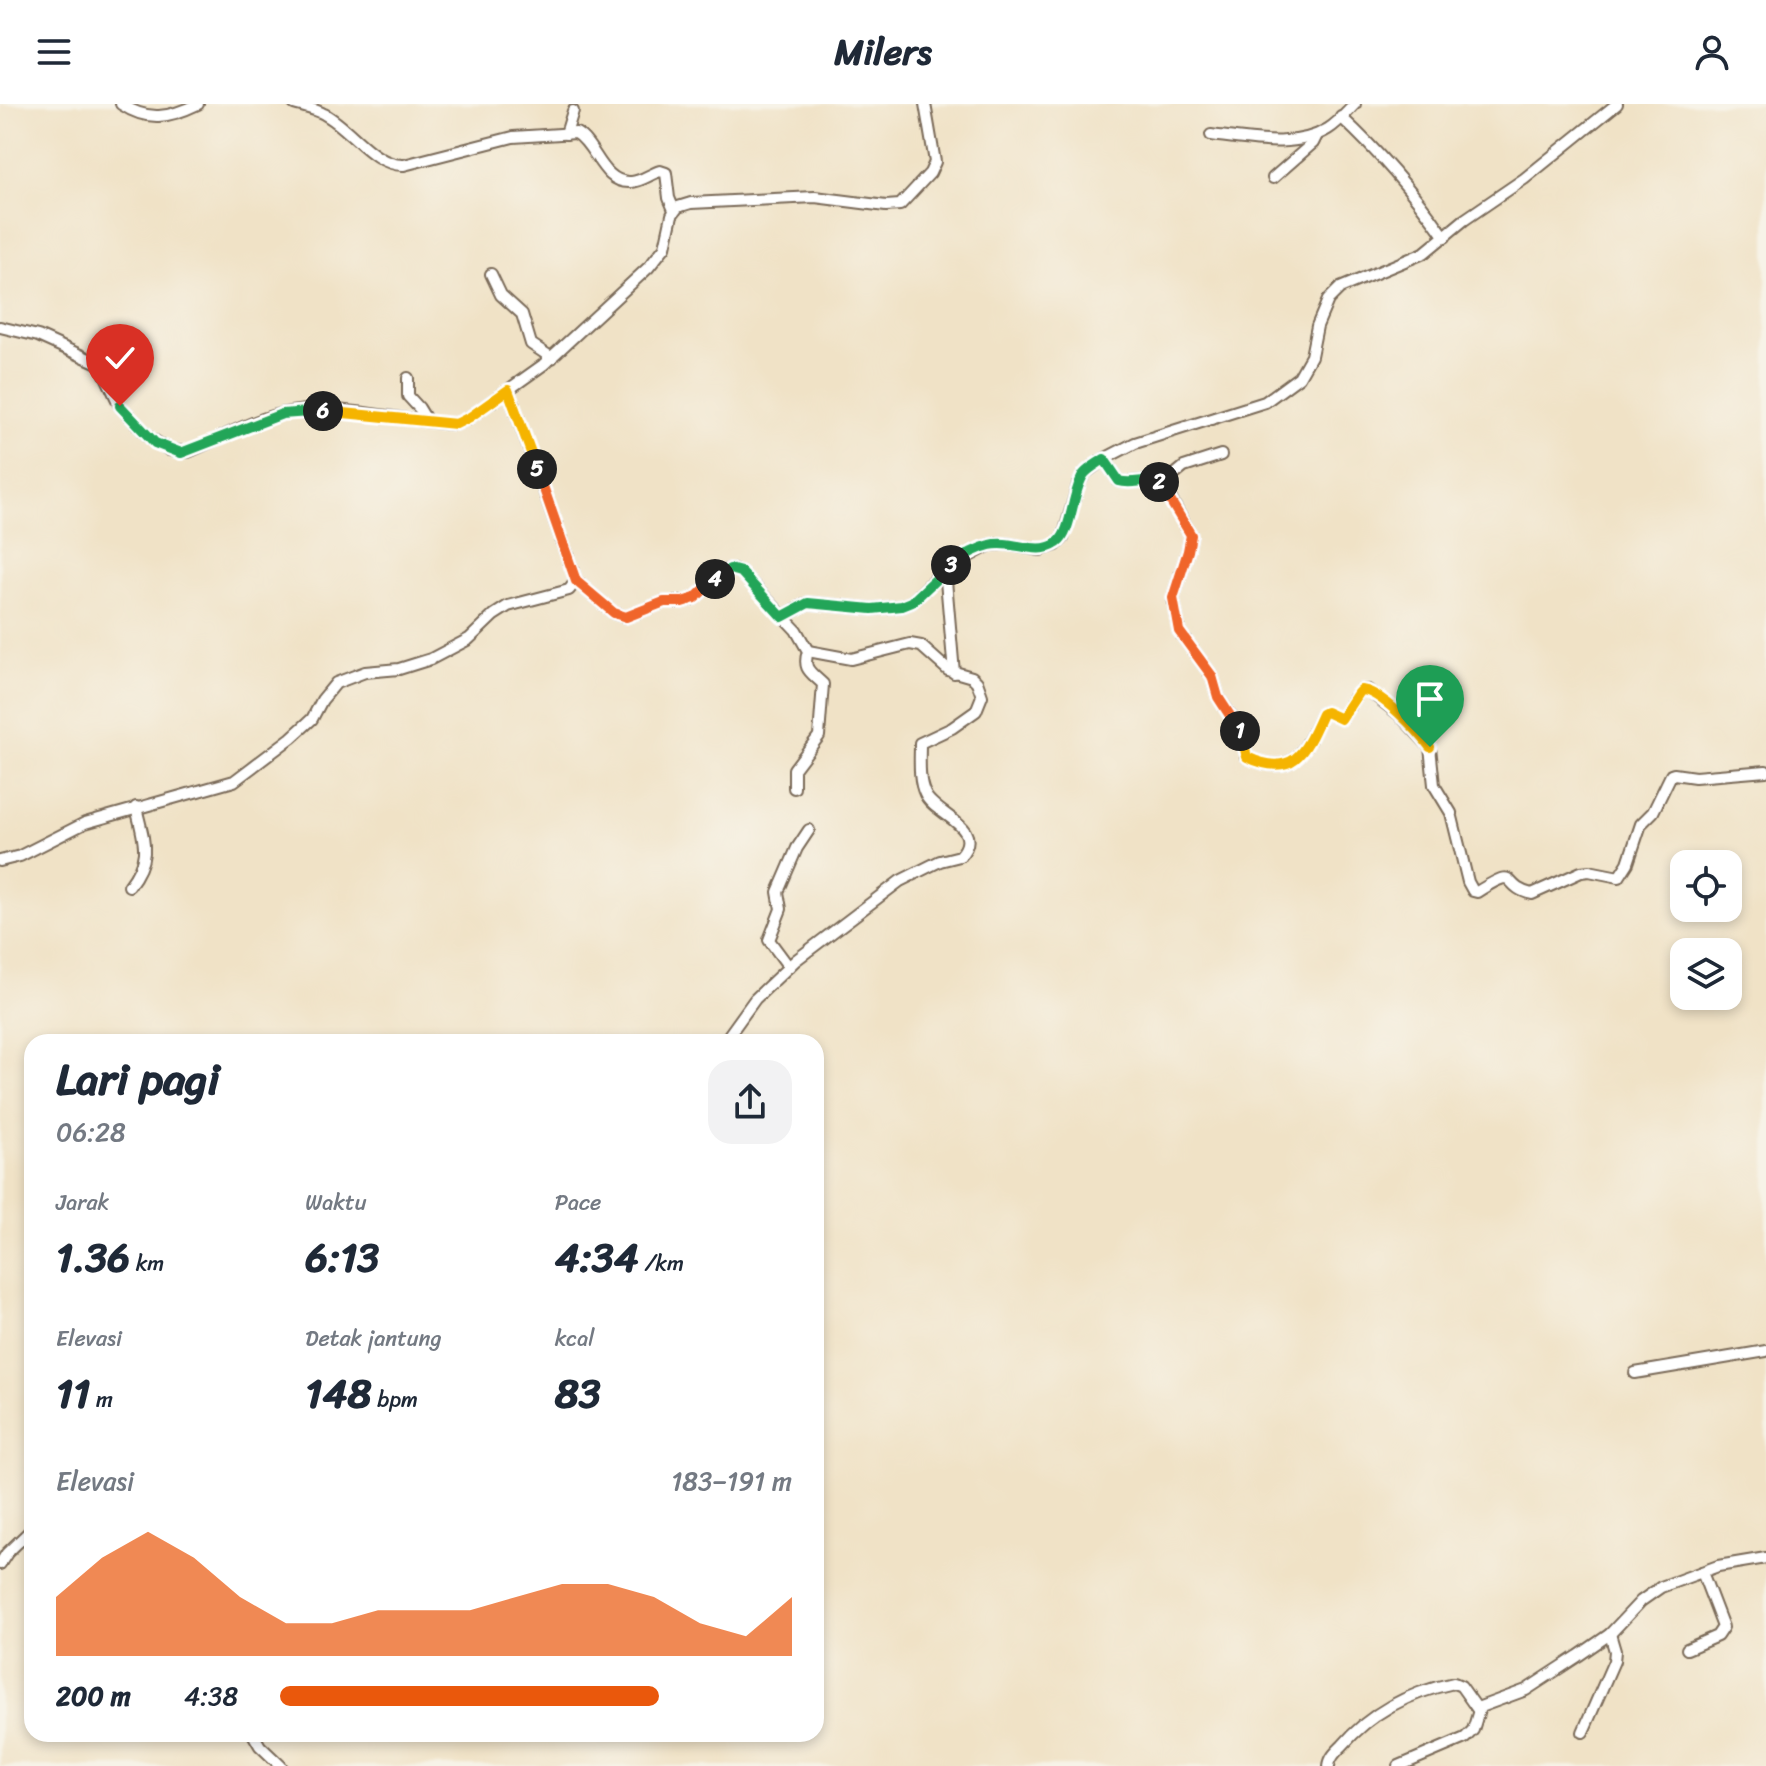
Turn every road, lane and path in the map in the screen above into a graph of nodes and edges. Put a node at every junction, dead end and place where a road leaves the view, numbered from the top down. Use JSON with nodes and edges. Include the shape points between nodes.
{"nodes":[{"id":1,"x":121,"y":104,"type":"edge"},
{"id":2,"x":198,"y":104,"type":"edge"},
{"id":3,"x":294,"y":104,"type":"edge"},
{"id":4,"x":925,"y":104,"type":"edge"},
{"id":5,"x":1355,"y":104,"type":"edge"},
{"id":6,"x":1617,"y":104,"type":"edge"},
{"id":7,"x":573,"y":111,"type":"dead end"},
{"id":8,"x":1341,"y":117,"type":"junction"},
{"id":9,"x":566,"y":134,"type":"junction"},
{"id":10,"x":1211,"y":135,"type":"dead end"},
{"id":11,"x":1317,"y":135,"type":"junction"},
{"id":12,"x":1273,"y":178,"type":"dead end"},
{"id":13,"x":674,"y":210,"type":"junction"},
{"id":14,"x":1445,"y":237,"type":"junction"},
{"id":15,"x":491,"y":274,"type":"dead end"},
{"id":16,"x":0,"y":327,"type":"edge"},
{"id":17,"x":552,"y":358,"type":"junction"},
{"id":18,"x":408,"y":378,"type":"dead end"},
{"id":19,"x":508,"y":390,"type":"junction"},
{"id":20,"x":427,"y":421,"type":"junction"},
{"id":21,"x":1221,"y":455,"type":"dead end"},
{"id":22,"x":1104,"y":459,"type":"junction"},
{"id":23,"x":1162,"y":485,"type":"junction"},
{"id":24,"x":945,"y":569,"type":"junction"},
{"id":25,"x":576,"y":581,"type":"junction"},
{"id":26,"x":782,"y":617,"type":"junction"},
{"id":27,"x":808,"y":651,"type":"junction"},
{"id":28,"x":954,"y":673,"type":"junction"},
{"id":29,"x":1766,"y":771,"type":"edge"},
{"id":30,"x":794,"y":788,"type":"dead end"},
{"id":31,"x":136,"y":807,"type":"junction"},
{"id":32,"x":809,"y":830,"type":"dead end"},
{"id":33,"x":0,"y":861,"type":"edge"},
{"id":34,"x":129,"y":886,"type":"dead end"},
{"id":35,"x":789,"y":967,"type":"junction"},
{"id":36,"x":730,"y":1034,"type":"edge"},
{"id":37,"x":1766,"y":1351,"type":"edge"},
{"id":38,"x":1635,"y":1373,"type":"dead end"},
{"id":39,"x":24,"y":1537,"type":"edge"},
{"id":40,"x":1766,"y":1558,"type":"edge"},
{"id":41,"x":0,"y":1564,"type":"edge"},
{"id":42,"x":1702,"y":1572,"type":"junction"},
{"id":43,"x":1610,"y":1634,"type":"junction"},
{"id":44,"x":1687,"y":1649,"type":"dead end"},
{"id":45,"x":1478,"y":1710,"type":"junction"},
{"id":46,"x":1583,"y":1732,"type":"dead end"},
{"id":47,"x":258,"y":1742,"type":"edge"},
{"id":48,"x":281,"y":1766,"type":"edge"},
{"id":49,"x":1329,"y":1766,"type":"edge"},
{"id":50,"x":1399,"y":1766,"type":"edge"}],
"edges":[{"from":1,"to":2,"type":"street","via":[[157,118]]},
{"from":3,"to":9,"type":"street","via":[[324,114],[394,166],[513,137]]},
{"from":4,"to":13,"type":"street","via":[[935,162],[900,205],[815,197],[691,203]]},
{"from":5,"to":8,"type":"street"},
{"from":6,"to":14,"type":"street"},
{"from":7,"to":9,"type":"street"},
{"from":8,"to":11,"type":"street"},
{"from":8,"to":14,"type":"street","via":[[1386,160]]},
{"from":9,"to":13,"type":"street","via":[[581,135],[597,160],[622,182],[664,172]]},
{"from":10,"to":11,"type":"street","via":[[1273,142]]},
{"from":11,"to":12,"type":"street"},
{"from":13,"to":17,"type":"street","via":[[660,255]]},
{"from":14,"to":22,"type":"street","via":[[1424,253],[1340,288],[1328,300],[1311,356],[1283,391]]},
{"from":15,"to":17,"type":"street","via":[[501,295],[522,314],[531,344]]},
{"from":16,"to":20,"type":"street","via":[[38,336],[100,364],[126,413],[155,443],[176,453],[290,412],[340,411]]},
{"from":17,"to":19,"type":"street"},
{"from":18,"to":20,"type":"street","via":[[408,396]]},
{"from":19,"to":20,"type":"street","via":[[461,422]]},
{"from":19,"to":25,"type":"street"},
{"from":21,"to":23,"type":"street","via":[[1181,469]]},
{"from":22,"to":23,"type":"street","via":[[1119,481],[1154,480]]},
{"from":22,"to":24,"type":"street","via":[[1078,485],[1063,538],[1056,545],[1040,550],[990,545]]},
{"from":23,"to":29,"type":"street","via":[[1191,535],[1173,598],[1179,631],[1212,676],[1222,705],[1240,729],[1247,757],[1288,765],[1302,754],[1322,714],[1341,719],[1358,693],[1368,690],[1430,747],[1434,785],[1451,813],[1473,891],[1500,877],[1532,894],[1581,872],[1619,877],[1641,824],[1671,775]]},
{"from":24,"to":26,"type":"street","via":[[902,606],[808,603]]},
{"from":24,"to":28,"type":"street"},
{"from":25,"to":26,"type":"street","via":[[626,617],[664,602],[695,598],[724,571],[736,570]]},
{"from":25,"to":31,"type":"street","via":[[564,593],[508,606],[469,639],[431,659],[336,683],[312,719],[234,781]]},
{"from":26,"to":27,"type":"street"},
{"from":27,"to":28,"type":"street","via":[[851,659],[910,644],[921,646]]},
{"from":27,"to":30,"type":"street","via":[[807,672],[823,684],[819,736],[794,769]]},
{"from":28,"to":35,"type":"street","via":[[972,677],[982,696],[976,711],[920,743],[921,777],[926,797],[966,832],[964,852],[900,881]]},
{"from":31,"to":33,"type":"street"},
{"from":31,"to":34,"type":"street","via":[[145,858]]},
{"from":32,"to":35,"type":"street","via":[[776,897],[781,909],[769,940]]},
{"from":35,"to":36,"type":"street","via":[[755,999]]},
{"from":37,"to":38,"type":"street"},
{"from":39,"to":41,"type":"street"},
{"from":40,"to":42,"type":"street"},
{"from":42,"to":43,"type":"street","via":[[1653,1592]]},
{"from":42,"to":44,"type":"street","via":[[1723,1627],[1717,1636]]},
{"from":43,"to":45,"type":"street","via":[[1526,1690]]},
{"from":43,"to":46,"type":"street","via":[[1614,1661]]},
{"from":45,"to":49,"type":"street","via":[[1454,1683],[1383,1709],[1358,1726]]},
{"from":45,"to":50,"type":"street","via":[[1465,1738]]},
{"from":47,"to":48,"type":"street"}]}
